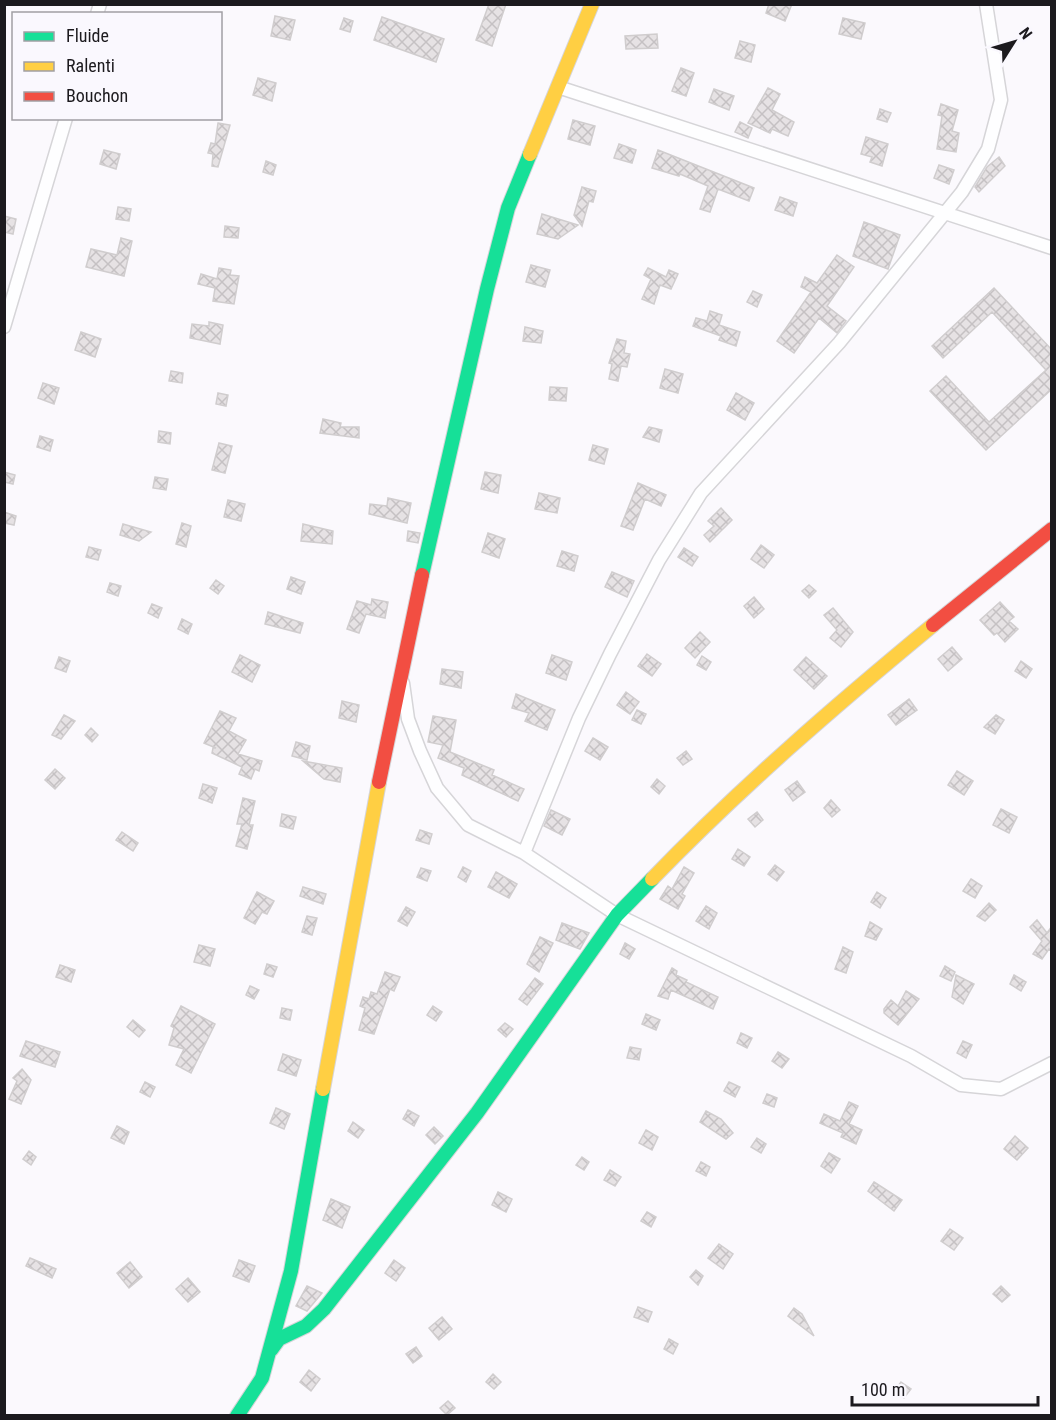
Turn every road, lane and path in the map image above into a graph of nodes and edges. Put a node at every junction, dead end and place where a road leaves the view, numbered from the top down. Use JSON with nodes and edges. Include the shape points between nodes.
{"nodes":[{"id":1,"x":592,"y":4,"type":"edge"},
{"id":2,"x":986,"y":4,"type":"edge"},
{"id":3,"x":558,"y":87,"type":"junction"},
{"id":4,"x":65,"y":120,"type":"edge"},
{"id":5,"x":946,"y":214,"type":"junction"},
{"id":6,"x":1052,"y":249,"type":"edge"},
{"id":7,"x":4,"y":327,"type":"edge"},
{"id":8,"x":1052,"y":529,"type":"edge"},
{"id":9,"x":402,"y":670,"type":"junction"},
{"id":10,"x":524,"y":853,"type":"junction"},
{"id":11,"x":617,"y":915,"type":"junction"},
{"id":12,"x":1052,"y":1063,"type":"edge"},
{"id":13,"x":270,"y":1350,"type":"junction"},
{"id":14,"x":237,"y":1416,"type":"edge"}],
"edges":[{"from":1,"to":3,"type":"street"},
{"from":2,"to":5,"type":"street","via":[[1001,99],[988,149]]},
{"from":3,"to":5,"type":"street"},
{"from":3,"to":9,"type":"street","via":[[508,208],[439,491]]},
{"from":4,"to":7,"type":"street"},
{"from":5,"to":6,"type":"street"},
{"from":5,"to":10,"type":"street","via":[[838,343],[701,493],[659,560],[600,675]]},
{"from":8,"to":11,"type":"street","via":[[801,738],[706,823]]},
{"from":9,"to":10,"type":"street","via":[[408,719],[437,788],[468,825]]},
{"from":9,"to":13,"type":"street","via":[[358,887],[291,1271]]},
{"from":10,"to":11,"type":"street"},
{"from":11,"to":12,"type":"street","via":[[911,1056],[961,1085],[1001,1089]]},
{"from":11,"to":13,"type":"street","via":[[477,1113],[324,1309],[306,1326],[279,1339]]},
{"from":13,"to":14,"type":"street","via":[[262,1378]]}]}
